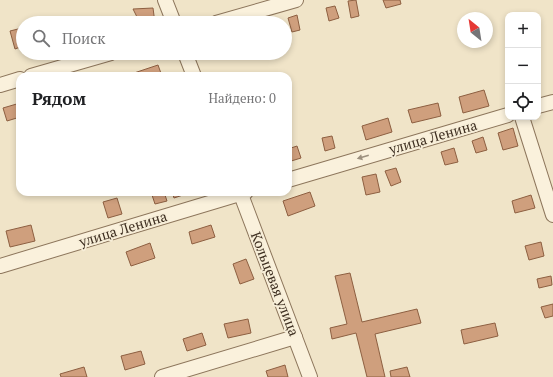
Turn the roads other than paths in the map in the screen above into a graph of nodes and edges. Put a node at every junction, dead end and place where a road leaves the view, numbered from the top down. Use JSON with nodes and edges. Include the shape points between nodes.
{"nodes":[{"id":1,"x":165,"y":0,"type":"edge"},
{"id":2,"x":296,"y":0,"type":"edge"},
{"id":3,"x":171,"y":16,"type":"edge"},
{"id":4,"x":240,"y":16,"type":"edge"},
{"id":5,"x":87,"y":60,"type":"edge"},
{"id":6,"x":188,"y":60,"type":"edge"},
{"id":7,"x":45,"y":72,"type":"edge"},
{"id":8,"x":192,"y":72,"type":"edge"},
{"id":9,"x":16,"y":80,"type":"edge"},
{"id":10,"x":0,"y":85,"type":"edge"},
{"id":11,"x":553,"y":102,"type":"edge"},
{"id":12,"x":541,"y":105,"type":"edge"},
{"id":13,"x":505,"y":116,"type":"edge"},
{"id":14,"x":523,"y":120,"type":"edge"},
{"id":15,"x":292,"y":179,"type":"edge"},
{"id":16,"x":232,"y":196,"type":"edge"},
{"id":17,"x":243,"y":196,"type":"edge"},
{"id":18,"x":553,"y":215,"type":"edge"},
{"id":19,"x":0,"y":266,"type":"edge"},
{"id":20,"x":295,"y":337,"type":"junction"},
{"id":21,"x":162,"y":377,"type":"edge"},
{"id":22,"x":310,"y":377,"type":"edge"}],
"edges":[{"from":1,"to":3,"type":"street"},
{"from":2,"to":4,"type":"street"},
{"from":5,"to":7,"type":"street"},
{"from":6,"to":8,"type":"street"},
{"from":9,"to":10,"type":"street"},
{"from":11,"to":12,"type":"street"},
{"from":13,"to":15,"type":"street","name":"улица Ленина","one_way":true},
{"from":14,"to":18,"type":"street"},
{"from":16,"to":19,"type":"street","name":"улица Ленина"},
{"from":17,"to":20,"type":"street","name":"Кольцевая улица"},
{"from":20,"to":21,"type":"street"},
{"from":20,"to":22,"type":"street","name":"Кольцевая улица"}]}
